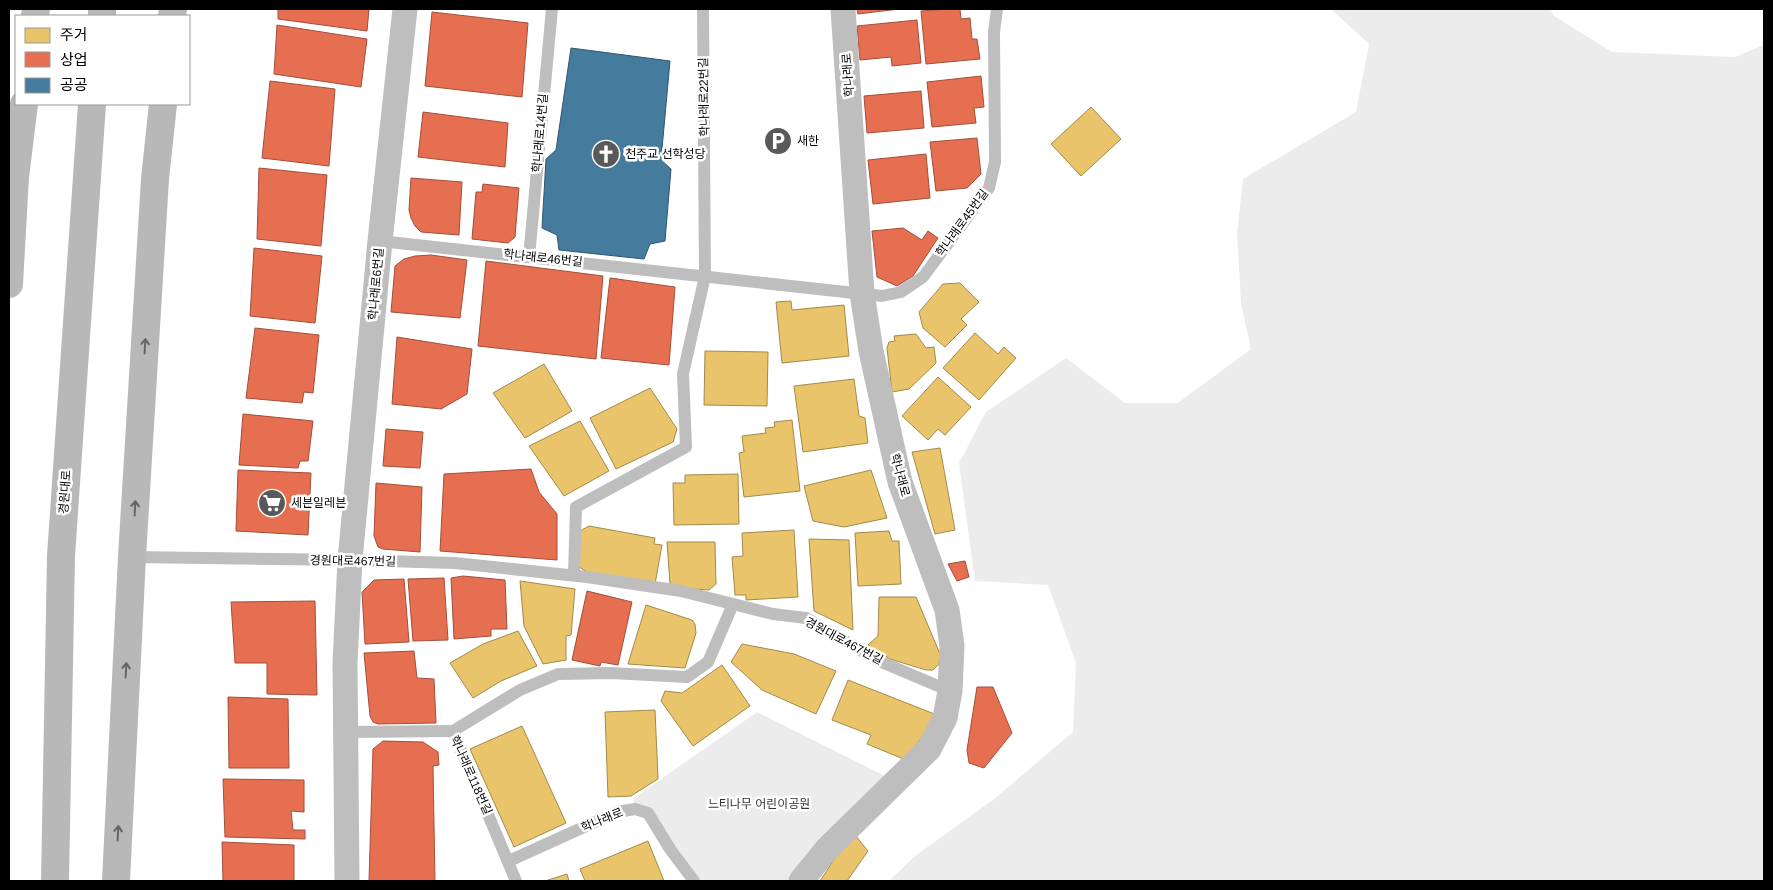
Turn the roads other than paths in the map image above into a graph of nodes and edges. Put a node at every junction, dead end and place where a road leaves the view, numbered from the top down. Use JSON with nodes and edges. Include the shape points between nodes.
{"nodes":[{"id":1,"x":405,"y":9,"type":"edge"},
{"id":2,"x":552,"y":9,"type":"edge"},
{"id":3,"x":703,"y":9,"type":"edge"},
{"id":4,"x":843,"y":9,"type":"edge"},
{"id":5,"x":997,"y":9,"type":"edge"},
{"id":6,"x":24,"y":105,"type":"edge"},
{"id":7,"x":92,"y":105,"type":"edge"},
{"id":8,"x":163,"y":105,"type":"edge"},
{"id":9,"x":380,"y":241,"type":"junction"},
{"id":10,"x":529,"y":257,"type":"junction"},
{"id":11,"x":706,"y":276,"type":"junction"},
{"id":12,"x":9,"y":284,"type":"edge"},
{"id":13,"x":862,"y":293,"type":"junction"},
{"id":14,"x":132,"y":557,"type":"junction"},
{"id":15,"x":350,"y":560,"type":"junction"},
{"id":16,"x":574,"y":575,"type":"junction"},
{"id":17,"x":734,"y":604,"type":"junction"},
{"id":18,"x":950,"y":691,"type":"junction"},
{"id":19,"x":453,"y":731,"type":"junction"},
{"id":20,"x":346,"y":732,"type":"junction"},
{"id":21,"x":509,"y":861,"type":"junction"},
{"id":22,"x":55,"y":881,"type":"edge"},
{"id":23,"x":116,"y":881,"type":"edge"},
{"id":24,"x":348,"y":881,"type":"edge"},
{"id":25,"x":516,"y":881,"type":"edge"},
{"id":26,"x":694,"y":881,"type":"edge"},
{"id":27,"x":801,"y":881,"type":"edge"}],
"edges":[{"from":1,"to":9,"type":"street","name":"학나래로6번길"},
{"from":2,"to":10,"type":"lane","name":"학나래로14번길"},
{"from":3,"to":11,"type":"lane","name":"학나래로22번길"},
{"from":4,"to":13,"type":"street","name":"학나래로"},
{"from":5,"to":13,"type":"lane","name":"학나래로45번길","via":[[994,32],[995,162],[989,188],[923,277],[901,292],[882,296]]},
{"from":6,"to":12,"type":"main road","via":[[15,177]]},
{"from":7,"to":22,"type":"main road","name":"경원대로","via":[[61,556]]},
{"from":14,"to":8,"type":"main road","one_way":true,"via":[[155,179]]},
{"from":9,"to":10,"type":"lane","name":"학나래로46번길"},
{"from":9,"to":15,"type":"street","name":"학나래로6번길"},
{"from":10,"to":11,"type":"lane","name":"학나래로46번길"},
{"from":11,"to":13,"type":"lane","name":"학나래로46번길"},
{"from":11,"to":16,"type":"lane","via":[[683,374],[686,447],[576,508]]},
{"from":13,"to":18,"type":"street","name":"학나래로","via":[[900,482],[947,610],[952,646]]},
{"from":14,"to":15,"type":"lane","name":"경원대로467번길"},
{"from":23,"to":14,"type":"main road","one_way":true},
{"from":15,"to":16,"type":"lane","name":"경원대로467번길","via":[[455,564]]},
{"from":15,"to":20,"type":"street","via":[[345,663]]},
{"from":16,"to":17,"type":"lane","name":"경원대로467번길","via":[[681,591]]},
{"from":17,"to":18,"type":"lane","name":"경원대로467번길","via":[[806,618],[879,661]]},
{"from":17,"to":19,"type":"lane","via":[[708,662],[687,677],[558,674],[520,690]]},
{"from":18,"to":27,"type":"street","name":"학나래로","via":[[945,718],[929,749],[827,849]]},
{"from":19,"to":20,"type":"lane","name":"학나래로118번길"},
{"from":19,"to":21,"type":"lane","name":"학나래로118번길"},
{"from":20,"to":24,"type":"street"},
{"from":21,"to":25,"type":"lane","name":"학나래로118번길"},
{"from":21,"to":26,"type":"lane","name":"학나래로","via":[[618,812],[635,809],[648,814]]}]}
